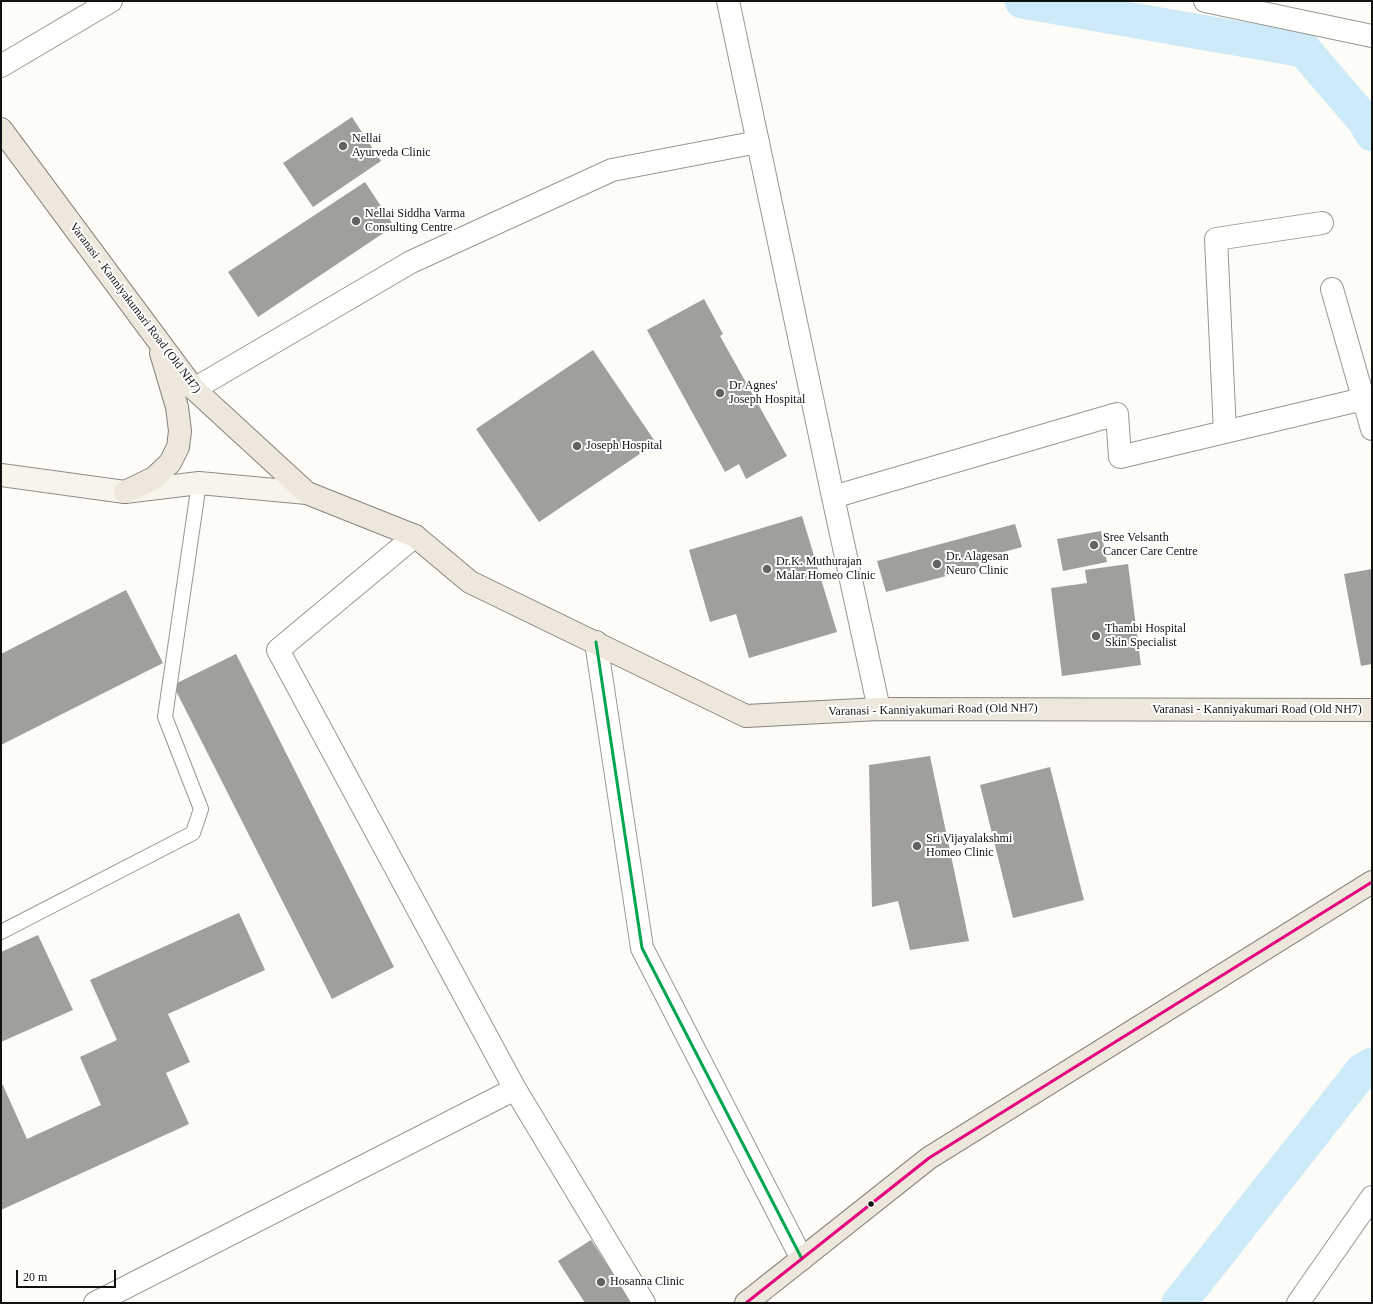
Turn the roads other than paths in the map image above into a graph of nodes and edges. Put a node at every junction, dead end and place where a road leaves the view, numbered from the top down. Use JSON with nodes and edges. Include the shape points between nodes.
{"nodes":[{"id":1,"x":111,"y":1,"type":"edge"},
{"id":2,"x":728,"y":1,"type":"edge"},
{"id":3,"x":1205,"y":1,"type":"edge"},
{"id":4,"x":1372,"y":36,"type":"edge"},
{"id":5,"x":1,"y":66,"type":"edge"},
{"id":6,"x":1,"y":129,"type":"edge"},
{"id":7,"x":758,"y":142,"type":"junction"},
{"id":8,"x":1322,"y":223,"type":"dead end"},
{"id":9,"x":1332,"y":289,"type":"dead end"},
{"id":10,"x":157,"y":338,"type":"junction"},
{"id":11,"x":194,"y":389,"type":"junction"},
{"id":12,"x":1363,"y":399,"type":"junction"},
{"id":13,"x":1372,"y":429,"type":"edge"},
{"id":14,"x":1225,"y":432,"type":"junction"},
{"id":15,"x":1,"y":475,"type":"edge"},
{"id":16,"x":199,"y":483,"type":"junction"},
{"id":17,"x":125,"y":492,"type":"junction"},
{"id":18,"x":307,"y":493,"type":"junction"},
{"id":19,"x":833,"y":497,"type":"junction"},
{"id":20,"x":415,"y":536,"type":"junction"},
{"id":21,"x":596,"y":642,"type":"junction"},
{"id":22,"x":879,"y":709,"type":"junction"},
{"id":23,"x":1372,"y":710,"type":"edge"},
{"id":24,"x":1372,"y":882,"type":"edge"},
{"id":25,"x":1,"y":932,"type":"edge"},
{"id":26,"x":515,"y":1089,"type":"junction"},
{"id":27,"x":1372,"y":1197,"type":"edge"},
{"id":28,"x":802,"y":1259,"type":"junction"},
{"id":29,"x":96,"y":1303,"type":"edge"},
{"id":30,"x":644,"y":1303,"type":"edge"},
{"id":31,"x":746,"y":1303,"type":"edge"},
{"id":32,"x":1298,"y":1303,"type":"edge"}],
"edges":[{"from":1,"to":5,"type":"street"},
{"from":2,"to":7,"type":"street"},
{"from":3,"to":4,"type":"street"},
{"from":6,"to":10,"type":"main road","name":"Varanasi - Kanniyakumari Road (Old NH7)"},
{"from":7,"to":11,"type":"street","via":[[612,170],[411,262]]},
{"from":7,"to":19,"type":"street"},
{"from":8,"to":14,"type":"street","via":[[1216,239]]},
{"from":9,"to":12,"type":"street"},
{"from":10,"to":11,"type":"main road","name":"Varanasi - Kanniyakumari Road (Old NH7)"},
{"from":10,"to":17,"type":"main road","via":[[177,407],[180,431],[178,447],[170,463],[154,478]]},
{"from":11,"to":18,"type":"main road","name":"Varanasi - Kanniyakumari Road (Old NH7)"},
{"from":12,"to":13,"type":"street"},
{"from":12,"to":14,"type":"street"},
{"from":14,"to":19,"type":"street","via":[[1120,457],[1117,414]]},
{"from":15,"to":17,"type":"street"},
{"from":16,"to":17,"type":"street"},
{"from":16,"to":18,"type":"street"},
{"from":16,"to":25,"type":"lane","via":[[165,717],[201,809],[193,833]]},
{"from":18,"to":20,"type":"main road","name":"Varanasi - Kanniyakumari Road (Old NH7)"},
{"from":19,"to":22,"type":"street"},
{"from":20,"to":21,"type":"main road","name":"Varanasi - Kanniyakumari Road (Old NH7)","via":[[470,582]]},
{"from":20,"to":26,"type":"street","via":[[278,650]]},
{"from":21,"to":22,"type":"main road","name":"Varanasi - Kanniyakumari Road (Old NH7)","via":[[746,716]]},
{"from":21,"to":28,"type":"street","via":[[642,948]]},
{"from":22,"to":23,"type":"main road","name":"Varanasi - Kanniyakumari Road (Old NH7)"},
{"from":24,"to":28,"type":"main road","via":[[929,1158]]},
{"from":26,"to":29,"type":"street"},
{"from":26,"to":30,"type":"street"},
{"from":27,"to":32,"type":"street"},
{"from":28,"to":31,"type":"main road"}]}
